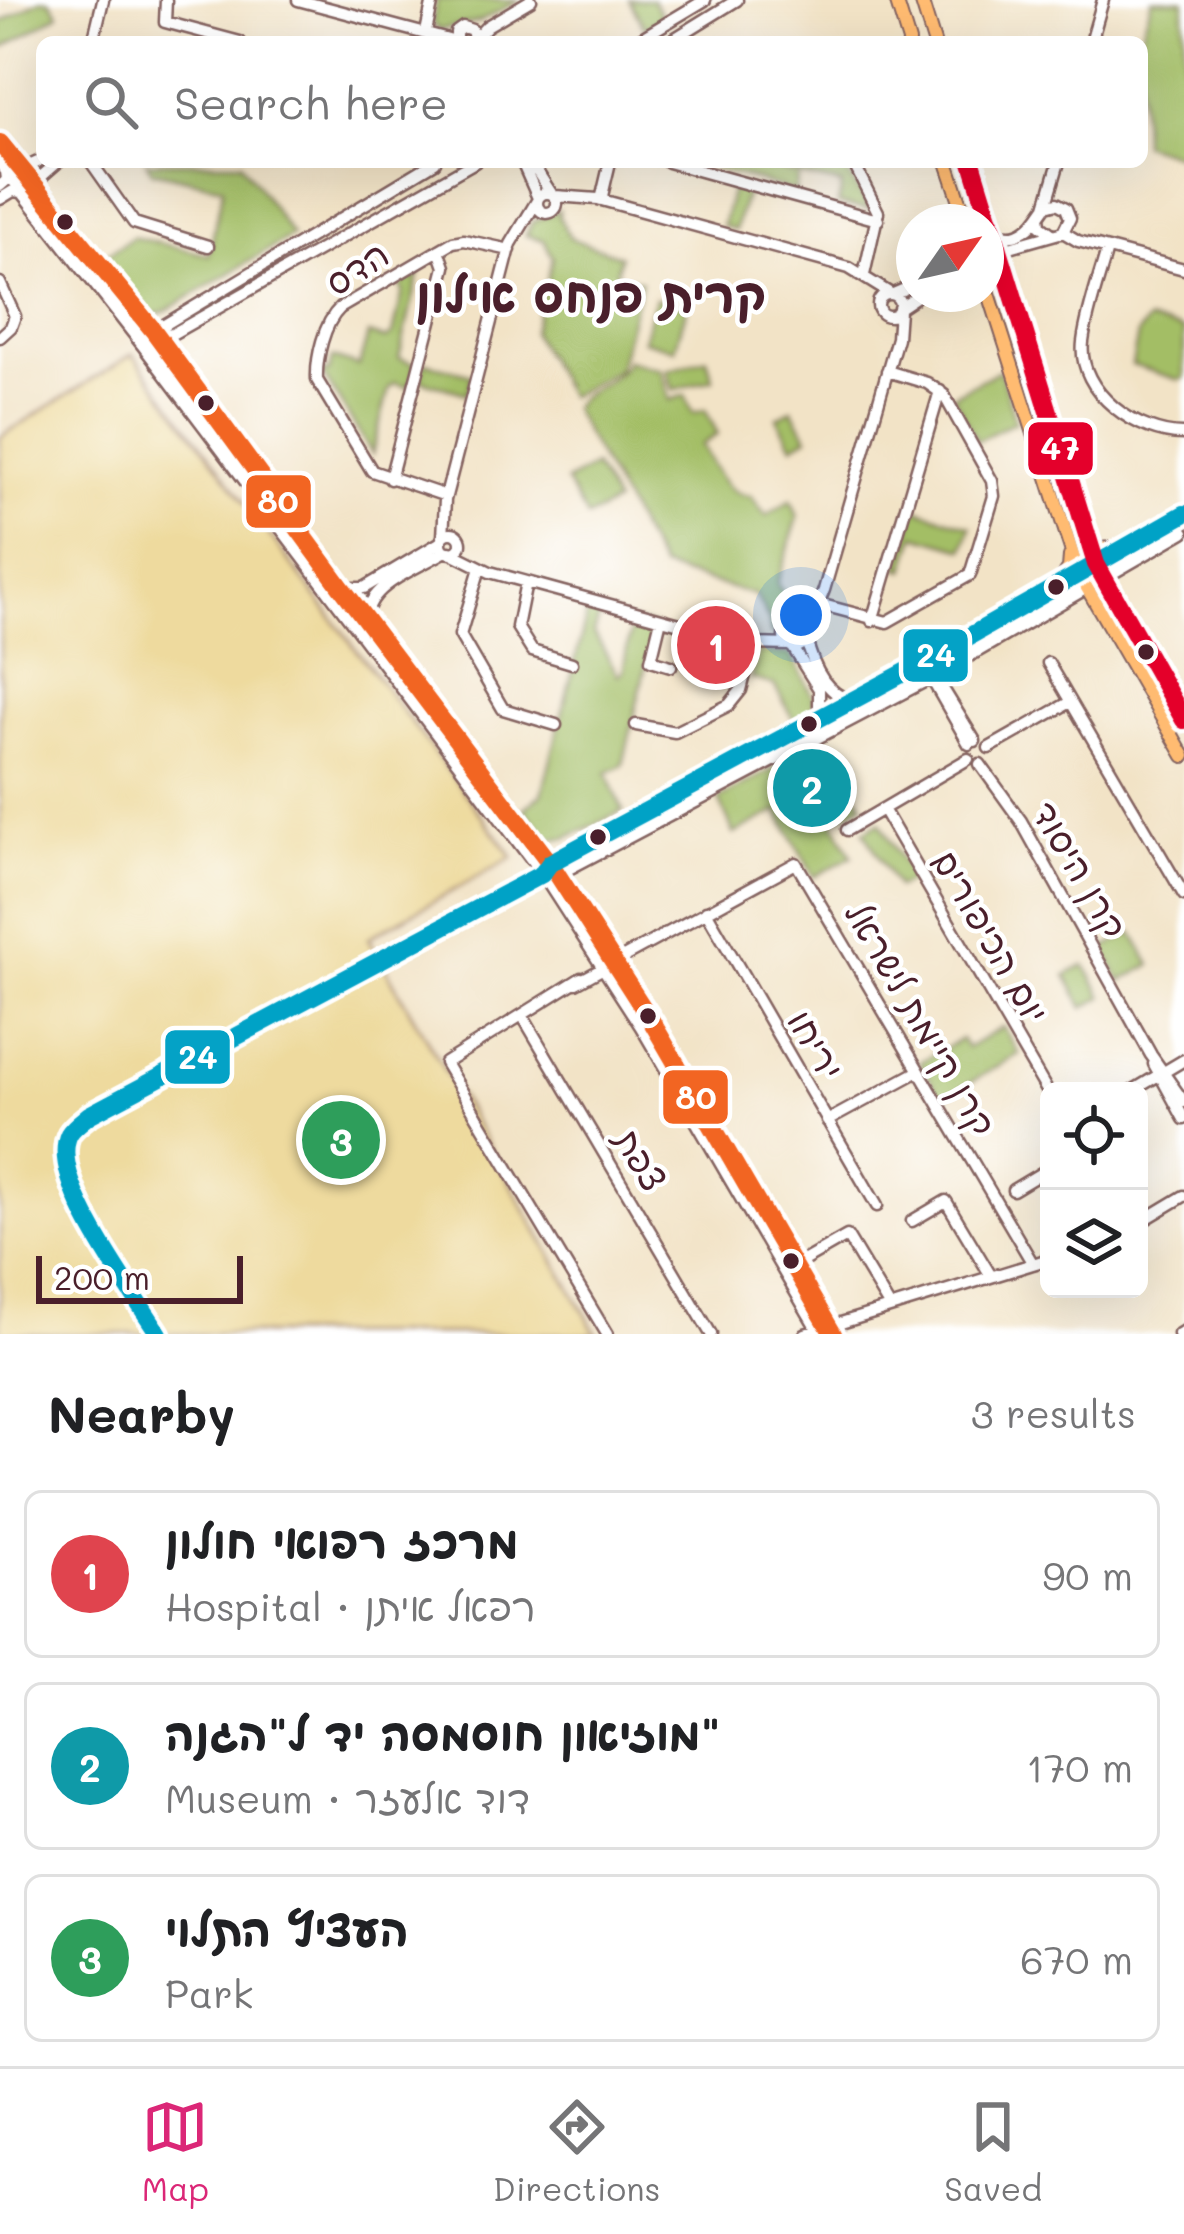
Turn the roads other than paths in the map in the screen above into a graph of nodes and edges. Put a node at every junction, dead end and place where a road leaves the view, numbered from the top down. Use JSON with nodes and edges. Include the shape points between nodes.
{"nodes":[{"id":1,"x":103,"y":0,"type":"edge"},
{"id":2,"x":166,"y":0,"type":"edge"},
{"id":3,"x":298,"y":0,"type":"edge"},
{"id":4,"x":433,"y":0,"type":"edge"},
{"id":5,"x":531,"y":0,"type":"edge"},
{"id":6,"x":705,"y":0,"type":"edge"},
{"id":7,"x":737,"y":0,"type":"edge"},
{"id":8,"x":896,"y":0,"type":"edge"},
{"id":9,"x":921,"y":0,"type":"edge"},
{"id":10,"x":1103,"y":0,"type":"edge"},
{"id":11,"x":422,"y":35,"type":"edge"},
{"id":12,"x":94,"y":36,"type":"edge"},
{"id":13,"x":218,"y":36,"type":"edge"},
{"id":14,"x":466,"y":36,"type":"edge"},
{"id":15,"x":645,"y":36,"type":"edge"},
{"id":16,"x":679,"y":36,"type":"edge"},
{"id":17,"x":907,"y":36,"type":"edge"},
{"id":18,"x":932,"y":36,"type":"edge"},
{"id":19,"x":1093,"y":36,"type":"edge"},
{"id":20,"x":0,"y":143,"type":"edge"},
{"id":21,"x":8,"y":167,"type":"edge"},
{"id":22,"x":51,"y":168,"type":"edge"},
{"id":23,"x":95,"y":168,"type":"edge"},
{"id":24,"x":425,"y":168,"type":"edge"},
{"id":25,"x":465,"y":168,"type":"edge"},
{"id":26,"x":528,"y":168,"type":"edge"},
{"id":27,"x":609,"y":168,"type":"edge"},
{"id":28,"x":690,"y":168,"type":"edge"},
{"id":29,"x":856,"y":168,"type":"edge"},
{"id":30,"x":949,"y":168,"type":"edge"},
{"id":31,"x":974,"y":168,"type":"edge"},
{"id":32,"x":1057,"y":168,"type":"edge"},
{"id":33,"x":0,"y":186,"type":"edge"},
{"id":34,"x":22,"y":192,"type":"junction"},
{"id":35,"x":39,"y":192,"type":"junction"},
{"id":36,"x":0,"y":199,"type":"edge"},
{"id":37,"x":602,"y":200,"type":"junction"},
{"id":38,"x":547,"y":201,"type":"junction"},
{"id":39,"x":961,"y":204,"type":"edge"},
{"id":40,"x":985,"y":204,"type":"edge"},
{"id":41,"x":1047,"y":208,"type":"junction"},
{"id":42,"x":878,"y":220,"type":"junction"},
{"id":43,"x":1057,"y":233,"type":"junction"},
{"id":44,"x":1004,"y":236,"type":"edge"},
{"id":45,"x":208,"y":246,"type":"dead end"},
{"id":46,"x":439,"y":250,"type":"junction"},
{"id":47,"x":510,"y":250,"type":"junction"},
{"id":48,"x":1107,"y":250,"type":"junction"},
{"id":49,"x":1004,"y":254,"type":"edge"},
{"id":50,"x":1184,"y":269,"type":"edge"},
{"id":51,"x":865,"y":276,"type":"junction"},
{"id":52,"x":1004,"y":278,"type":"edge"},
{"id":53,"x":0,"y":284,"type":"edge"},
{"id":54,"x":896,"y":292,"type":"edge"},
{"id":55,"x":892,"y":294,"type":"junction"},
{"id":56,"x":896,"y":297,"type":"edge"},
{"id":57,"x":880,"y":307,"type":"junction"},
{"id":58,"x":896,"y":311,"type":"edge"},
{"id":59,"x":899,"y":312,"type":"edge"},
{"id":60,"x":995,"y":312,"type":"edge"},
{"id":61,"x":141,"y":314,"type":"junction"},
{"id":62,"x":175,"y":317,"type":"junction"},
{"id":63,"x":183,"y":329,"type":"junction"},
{"id":64,"x":157,"y":336,"type":"junction"},
{"id":65,"x":0,"y":337,"type":"edge"},
{"id":66,"x":897,"y":338,"type":"junction"},
{"id":67,"x":143,"y":346,"type":"junction"},
{"id":68,"x":177,"y":362,"type":"junction"},
{"id":69,"x":887,"y":371,"type":"junction"},
{"id":70,"x":940,"y":391,"type":"junction"},
{"id":71,"x":1184,"y":434,"type":"edge"},
{"id":72,"x":390,"y":479,"type":"junction"},
{"id":73,"x":445,"y":498,"type":"junction"},
{"id":74,"x":1184,"y":514,"type":"edge"},
{"id":75,"x":1086,"y":534,"type":"junction"},
{"id":76,"x":1182,"y":537,"type":"edge"},
{"id":77,"x":450,"y":543,"type":"junction"},
{"id":78,"x":1070,"y":543,"type":"junction"},
{"id":79,"x":1127,"y":547,"type":"junction"},
{"id":80,"x":1096,"y":564,"type":"junction"},
{"id":81,"x":480,"y":568,"type":"junction"},
{"id":82,"x":1079,"y":574,"type":"junction"},
{"id":83,"x":1103,"y":581,"type":"junction"},
{"id":84,"x":526,"y":582,"type":"junction"},
{"id":85,"x":339,"y":585,"type":"junction"},
{"id":86,"x":1054,"y":588,"type":"junction"},
{"id":87,"x":1086,"y":590,"type":"junction"},
{"id":88,"x":818,"y":608,"type":"junction"},
{"id":89,"x":661,"y":619,"type":"junction"},
{"id":90,"x":872,"y":621,"type":"junction"},
{"id":91,"x":370,"y":626,"type":"junction"},
{"id":92,"x":790,"y":628,"type":"junction"},
{"id":93,"x":806,"y":636,"type":"junction"},
{"id":94,"x":753,"y":644,"type":"junction"},
{"id":95,"x":791,"y":646,"type":"junction"},
{"id":96,"x":926,"y":661,"type":"junction"},
{"id":97,"x":572,"y":663,"type":"dead end"},
{"id":98,"x":1048,"y":663,"type":"dead end"},
{"id":99,"x":671,"y":666,"type":"dead end"},
{"id":100,"x":934,"y":676,"type":"junction"},
{"id":101,"x":852,"y":701,"type":"junction"},
{"id":102,"x":1070,"y":702,"type":"junction"},
{"id":103,"x":818,"y":719,"type":"junction"},
{"id":104,"x":1184,"y":720,"type":"edge"},
{"id":105,"x":556,"y":725,"type":"dead end"},
{"id":106,"x":636,"y":725,"type":"dead end"},
{"id":107,"x":972,"y":743,"type":"junction"},
{"id":108,"x":1184,"y":756,"type":"edge"},
{"id":109,"x":981,"y":758,"type":"junction"},
{"id":110,"x":883,"y":809,"type":"junction"},
{"id":111,"x":847,"y":830,"type":"dead end"},
{"id":112,"x":542,"y":852,"type":"junction"},
{"id":113,"x":569,"y":852,"type":"junction"},
{"id":114,"x":550,"y":863,"type":"junction"},
{"id":115,"x":542,"y":874,"type":"junction"},
{"id":116,"x":559,"y":875,"type":"junction"},
{"id":117,"x":1184,"y":895,"type":"edge"},
{"id":118,"x":706,"y":911,"type":"junction"},
{"id":119,"x":608,"y":963,"type":"junction"},
{"id":120,"x":522,"y":1015,"type":"junction"},
{"id":121,"x":1184,"y":1060,"type":"edge"},
{"id":122,"x":917,"y":1072,"type":"junction"},
{"id":123,"x":1161,"y":1074,"type":"junction"},
{"id":124,"x":1042,"y":1082,"type":"edge"},
{"id":125,"x":1147,"y":1082,"type":"edge"},
{"id":126,"x":1184,"y":1102,"type":"edge"},
{"id":127,"x":1184,"y":1119,"type":"edge"},
{"id":128,"x":827,"y":1121,"type":"junction"},
{"id":129,"x":1040,"y":1174,"type":"edge"},
{"id":130,"x":1012,"y":1190,"type":"dead end"},
{"id":131,"x":1184,"y":1196,"type":"edge"},
{"id":132,"x":877,"y":1206,"type":"dead end"},
{"id":133,"x":1148,"y":1218,"type":"edge"},
{"id":134,"x":912,"y":1221,"type":"dead end"},
{"id":135,"x":806,"y":1260,"type":"dead end"},
{"id":136,"x":1040,"y":1262,"type":"edge"},
{"id":137,"x":1033,"y":1264,"type":"junction"},
{"id":138,"x":991,"y":1276,"type":"junction"},
{"id":139,"x":889,"y":1306,"type":"junction"},
{"id":140,"x":862,"y":1316,"type":"junction"},
{"id":141,"x":821,"y":1332,"type":"edge"},
{"id":142,"x":160,"y":1334,"type":"edge"},
{"id":143,"x":608,"y":1334,"type":"edge"},
{"id":144,"x":711,"y":1334,"type":"edge"},
{"id":145,"x":847,"y":1334,"type":"edge"}],
"edges":[{"from":1,"to":12,"type":"street"},
{"from":2,"to":13,"type":"street","via":[[165,22]]},
{"from":3,"to":11,"type":"street"},
{"from":4,"to":11,"type":"street"},
{"from":5,"to":14,"type":"street"},
{"from":6,"to":15,"type":"street"},
{"from":7,"to":16,"type":"street"},
{"from":8,"to":17,"type":"main road"},
{"from":9,"to":18,"type":"main road"},
{"from":10,"to":19,"type":"street"},
{"from":20,"to":21,"type":"street"},
{"from":21,"to":33,"type":"street"},
{"from":21,"to":34,"type":"street"},
{"from":21,"to":35,"type":"street"},
{"from":22,"to":35,"type":"street"},
{"from":23,"to":45,"type":"street","via":[[134,224]]},
{"from":24,"to":62,"type":"street"},
{"from":25,"to":63,"type":"street"},
{"from":26,"to":38,"type":"street"},
{"from":27,"to":37,"type":"street"},
{"from":28,"to":42,"type":"street"},
{"from":29,"to":42,"type":"street"},
{"from":30,"to":39,"type":"main road"},
{"from":31,"to":40,"type":"main road"},
{"from":32,"to":41,"type":"street"},
{"from":34,"to":36,"type":"street"},
{"from":34,"to":67,"type":"street"},
{"from":35,"to":61,"type":"street"},
{"from":37,"to":38,"type":"street"},
{"from":37,"to":51,"type":"street"},
{"from":38,"to":47,"type":"street"},
{"from":41,"to":43,"type":"street","via":[[1040,225]]},
{"from":41,"to":43,"type":"street","via":[[1066,208],[1070,218]]},
{"from":41,"to":44,"type":"street","via":[[1032,225]]},
{"from":42,"to":51,"type":"street"},
{"from":43,"to":48,"type":"street"},
{"from":43,"to":49,"type":"street"},
{"from":46,"to":47,"type":"street","name":"הדס","via":[[458,240]]},
{"from":46,"to":72,"type":"street","via":[[445,267]]},
{"from":46,"to":72,"type":"street","name":"הדס","via":[[337,310],[317,368],[367,465]]},
{"from":47,"to":73,"type":"street"},
{"from":48,"to":50,"type":"street"},
{"from":48,"to":71,"type":"street","via":[[1082,346],[1088,368],[1124,416]]},
{"from":51,"to":55,"type":"street"},
{"from":51,"to":57,"type":"street"},
{"from":52,"to":75,"type":"main road"},
{"from":53,"to":65,"type":"street","via":[[15,316]]},
{"from":54,"to":55,"type":"street"},
{"from":55,"to":56,"type":"street"},
{"from":55,"to":57,"type":"street"},
{"from":57,"to":58,"type":"street","via":[[890,316]]},
{"from":57,"to":66,"type":"street"},
{"from":59,"to":66,"type":"street"},
{"from":60,"to":78,"type":"main road"},
{"from":61,"to":62,"type":"street"},
{"from":61,"to":64,"type":"street"},
{"from":62,"to":64,"type":"street"},
{"from":63,"to":64,"type":"street"},
{"from":63,"to":68,"type":"street","via":[[172,345]]},
{"from":64,"to":67,"type":"street"},
{"from":64,"to":68,"type":"street"},
{"from":66,"to":69,"type":"street"},
{"from":67,"to":115,"type":"street"},
{"from":68,"to":85,"type":"street"},
{"from":69,"to":70,"type":"street"},
{"from":69,"to":88,"type":"street"},
{"from":70,"to":90,"type":"street"},
{"from":70,"to":90,"type":"street","via":[[994,487],[973,569],[894,619]]},
{"from":72,"to":73,"type":"street","name":"הדס"},
{"from":73,"to":77,"type":"street"},
{"from":74,"to":76,"type":"street"},
{"from":74,"to":79,"type":"street"},
{"from":75,"to":79,"type":"main road","via":[[1098,549]]},
{"from":75,"to":80,"type":"main road"},
{"from":76,"to":83,"type":"street"},
{"from":77,"to":81,"type":"street"},
{"from":77,"to":85,"type":"street","via":[[362,589]]},
{"from":77,"to":91,"type":"street","via":[[376,593],[366,610]]},
{"from":78,"to":82,"type":"main road"},
{"from":78,"to":86,"type":"main road","via":[[1070,568]]},
{"from":79,"to":80,"type":"street"},
{"from":80,"to":82,"type":"street"},
{"from":80,"to":83,"type":"main road"},
{"from":81,"to":84,"type":"street"},
{"from":81,"to":105,"type":"street","via":[[462,641],[503,709]]},
{"from":82,"to":86,"type":"street"},
{"from":82,"to":87,"type":"main road"},
{"from":83,"to":87,"type":"street"},
{"from":83,"to":104,"type":"main road"},
{"from":84,"to":89,"type":"street"},
{"from":84,"to":97,"type":"street","via":[[517,623],[523,638],[535,653]]},
{"from":85,"to":91,"type":"street"},
{"from":86,"to":96,"type":"street"},
{"from":87,"to":100,"type":"street"},
{"from":87,"to":108,"type":"main road"},
{"from":88,"to":90,"type":"street"},
{"from":88,"to":92,"type":"street"},
{"from":88,"to":93,"type":"street"},
{"from":89,"to":94,"type":"street"},
{"from":89,"to":99,"type":"street","via":[[651,660]]},
{"from":91,"to":112,"type":"street"},
{"from":92,"to":93,"type":"street","via":[[802,627]]},
{"from":92,"to":94,"type":"street"},
{"from":92,"to":95,"type":"street","via":[[784,637]]},
{"from":93,"to":95,"type":"street"},
{"from":93,"to":101,"type":"street","via":[[828,687]]},
{"from":94,"to":95,"type":"street"},
{"from":94,"to":106,"type":"street","via":[[729,705],[675,732]]},
{"from":95,"to":103,"type":"street","via":[[819,689]]},
{"from":96,"to":100,"type":"street"},
{"from":96,"to":101,"type":"street"},
{"from":98,"to":102,"type":"street"},
{"from":100,"to":107,"type":"street"},
{"from":100,"to":116,"type":"street"},
{"from":101,"to":103,"type":"street"},
{"from":102,"to":109,"type":"street"},
{"from":102,"to":117,"type":"street"},
{"from":103,"to":113,"type":"street"},
{"from":107,"to":109,"type":"street"},
{"from":107,"to":109,"type":"street"},
{"from":109,"to":110,"type":"street"},
{"from":109,"to":123,"type":"street","name":"קרן היסוד"},
{"from":110,"to":111,"type":"street"},
{"from":110,"to":124,"type":"street","name":"יום הכיפורים"},
{"from":112,"to":113,"type":"street"},
{"from":112,"to":114,"type":"street"},
{"from":113,"to":114,"type":"street"},
{"from":114,"to":115,"type":"street"},
{"from":114,"to":116,"type":"street"},
{"from":115,"to":116,"type":"street"},
{"from":115,"to":119,"type":"street"},
{"from":115,"to":142,"type":"street","via":[[112,1100],[70,1133],[64,1159],[73,1192]]},
{"from":116,"to":119,"type":"street"},
{"from":118,"to":119,"type":"street"},
{"from":118,"to":122,"type":"street","name":"קרן קיימת לישראל","via":[[796,863]]},
{"from":118,"to":128,"type":"street","name":"יריחו"},
{"from":119,"to":120,"type":"street"},
{"from":119,"to":141,"type":"street"},
{"from":120,"to":143,"type":"street","via":[[445,1063]]},
{"from":120,"to":144,"type":"street","name":"צפת"},
{"from":121,"to":123,"type":"street"},
{"from":122,"to":128,"type":"street"},
{"from":122,"to":137,"type":"street","name":"קרן קיימת לישראל"},
{"from":123,"to":125,"type":"street"},
{"from":123,"to":126,"type":"street","name":"קרן היסוד"},
{"from":123,"to":127,"type":"street","name":"קרן היסוד"},
{"from":128,"to":132,"type":"street","name":"יריחו"},
{"from":129,"to":130,"type":"street"},
{"from":131,"to":133,"type":"street"},
{"from":134,"to":138,"type":"street","via":[[946,1201]]},
{"from":135,"to":139,"type":"street","via":[[847,1236]]},
{"from":136,"to":137,"type":"street"},
{"from":137,"to":138,"type":"street"},
{"from":138,"to":139,"type":"street"},
{"from":139,"to":140,"type":"street"},
{"from":140,"to":141,"type":"street"},
{"from":140,"to":145,"type":"street"}]}
